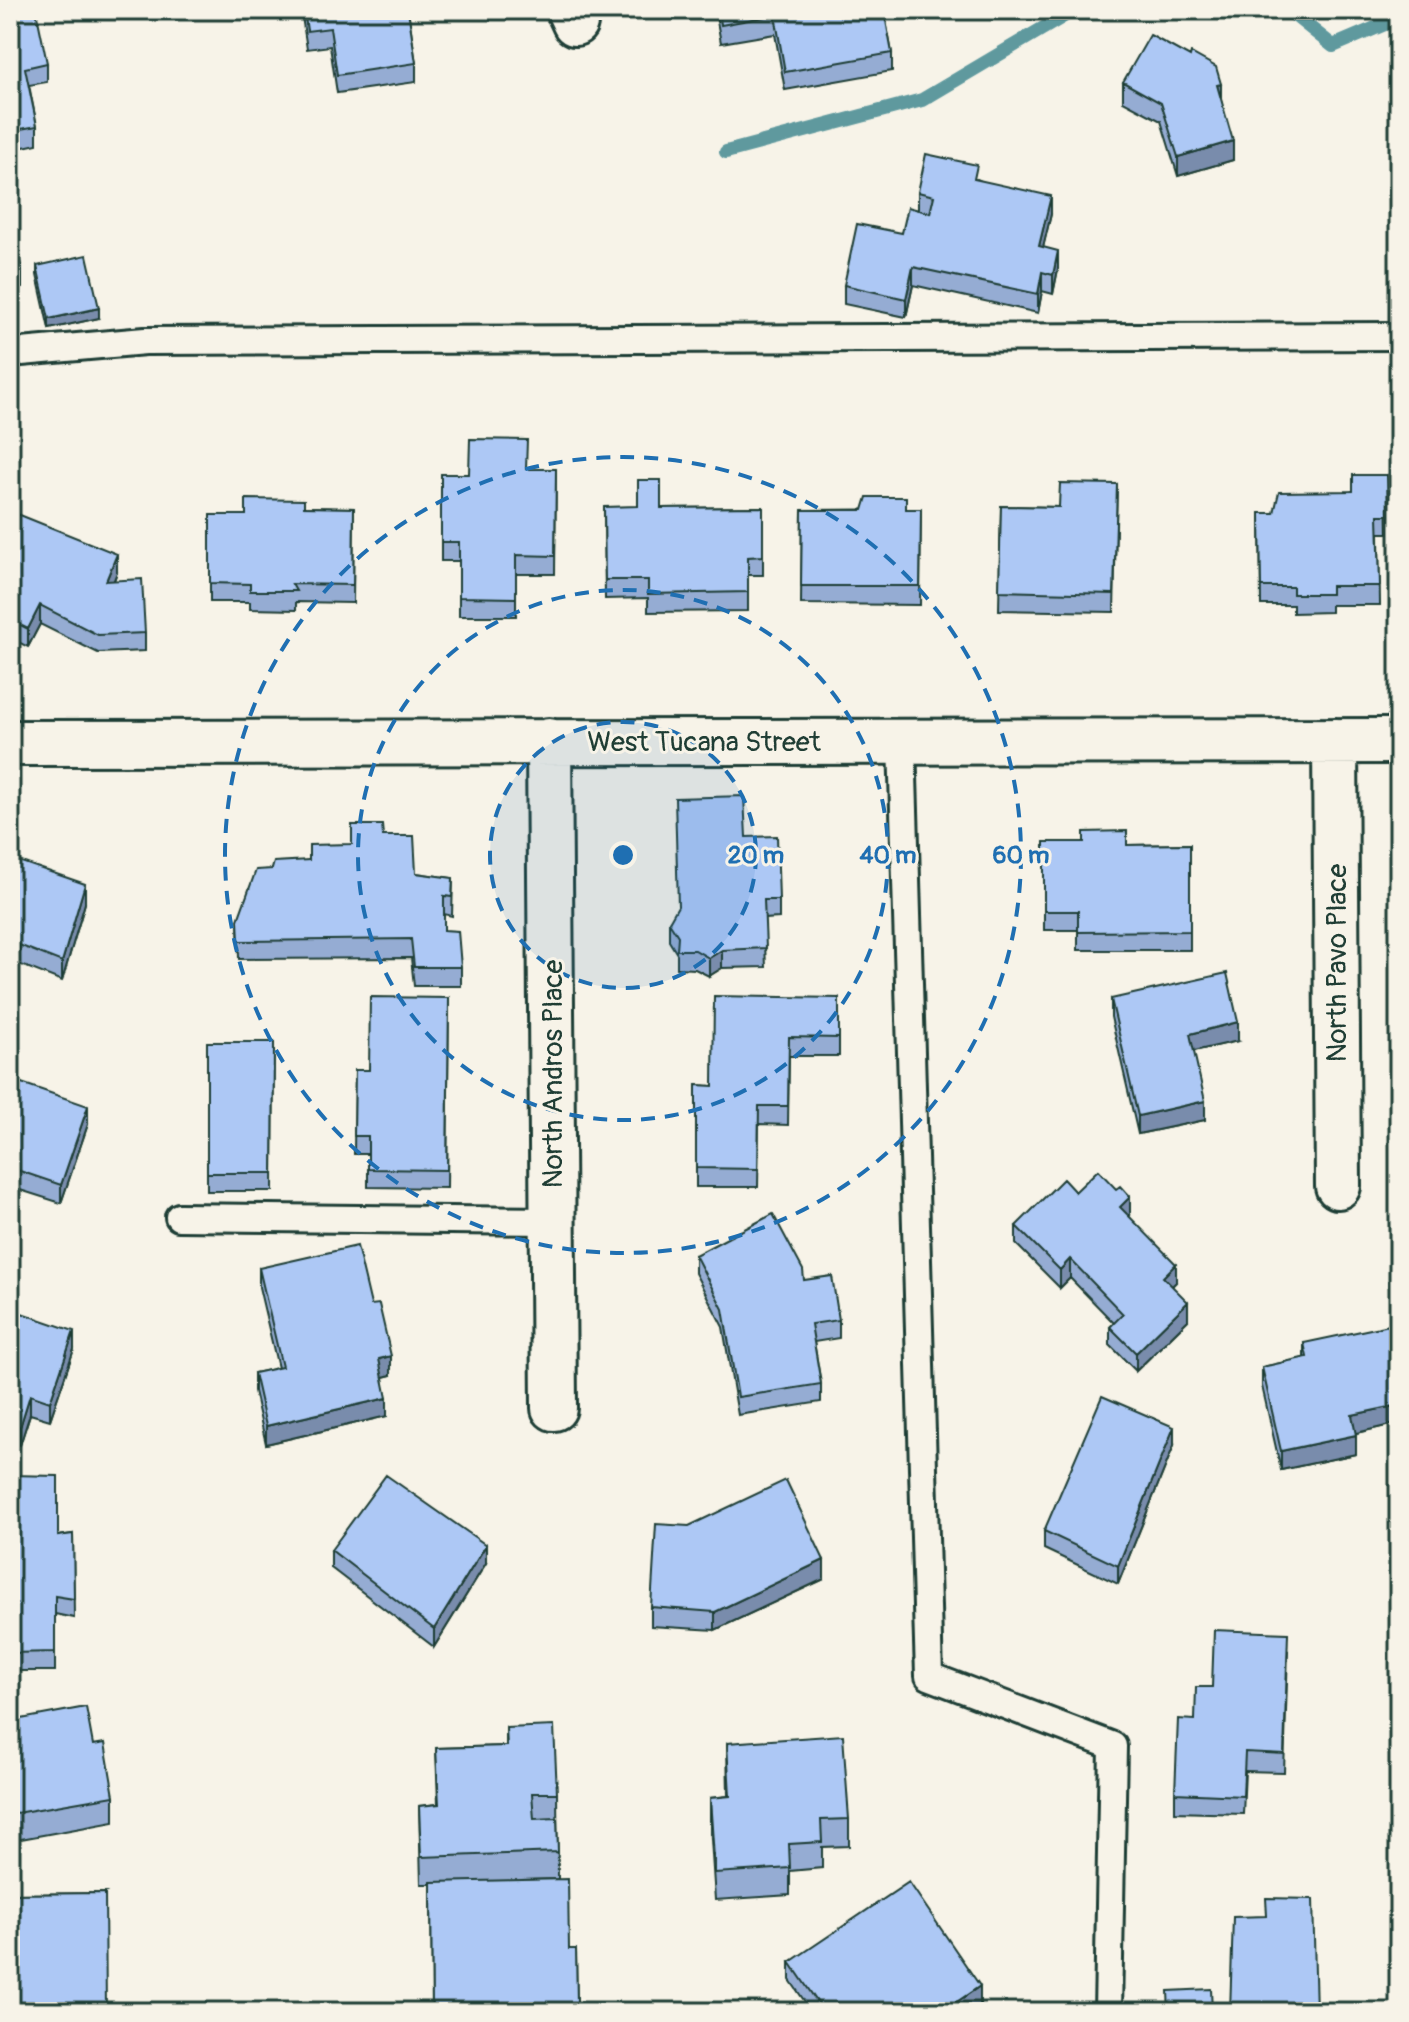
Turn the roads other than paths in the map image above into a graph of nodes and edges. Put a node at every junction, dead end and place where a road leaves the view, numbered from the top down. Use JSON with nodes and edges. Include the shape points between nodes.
{"nodes":[{"id":1,"x":1399,"y":336,"type":"edge"},
{"id":2,"x":10,"y":353,"type":"edge"},
{"id":3,"x":549,"y":741,"type":"junction"},
{"id":4,"x":902,"y":741,"type":"junction"},
{"id":5,"x":1335,"y":741,"type":"junction"},
{"id":6,"x":1399,"y":741,"type":"edge"},
{"id":7,"x":10,"y":743,"type":"edge"},
{"id":8,"x":1338,"y":1186,"type":"dead end"},
{"id":9,"x":179,"y":1217,"type":"dead end"},
{"id":10,"x":553,"y":1221,"type":"junction"},
{"id":11,"x":554,"y":1408,"type":"dead end"},
{"id":12,"x":1108,"y":2012,"type":"edge"}],
"edges":[{"from":1,"to":2,"type":"lane","via":[[145,341]]},
{"from":3,"to":4,"type":"street","name":"West Tucana Street"},
{"from":3,"to":7,"type":"street","name":"West Tucana Street"},
{"from":3,"to":10,"type":"street","name":"North Andros Place"},
{"from":4,"to":5,"type":"street","name":"West Tucana Street"},
{"from":4,"to":12,"type":"lane","via":[[929,1676],[1113,1746]]},
{"from":5,"to":6,"type":"street","name":"West Tucana Street"},
{"from":5,"to":8,"type":"street","name":"North Pavo Place"},
{"from":9,"to":10,"type":"lane"},
{"from":10,"to":11,"type":"street","name":"North Andros Place"}]}
